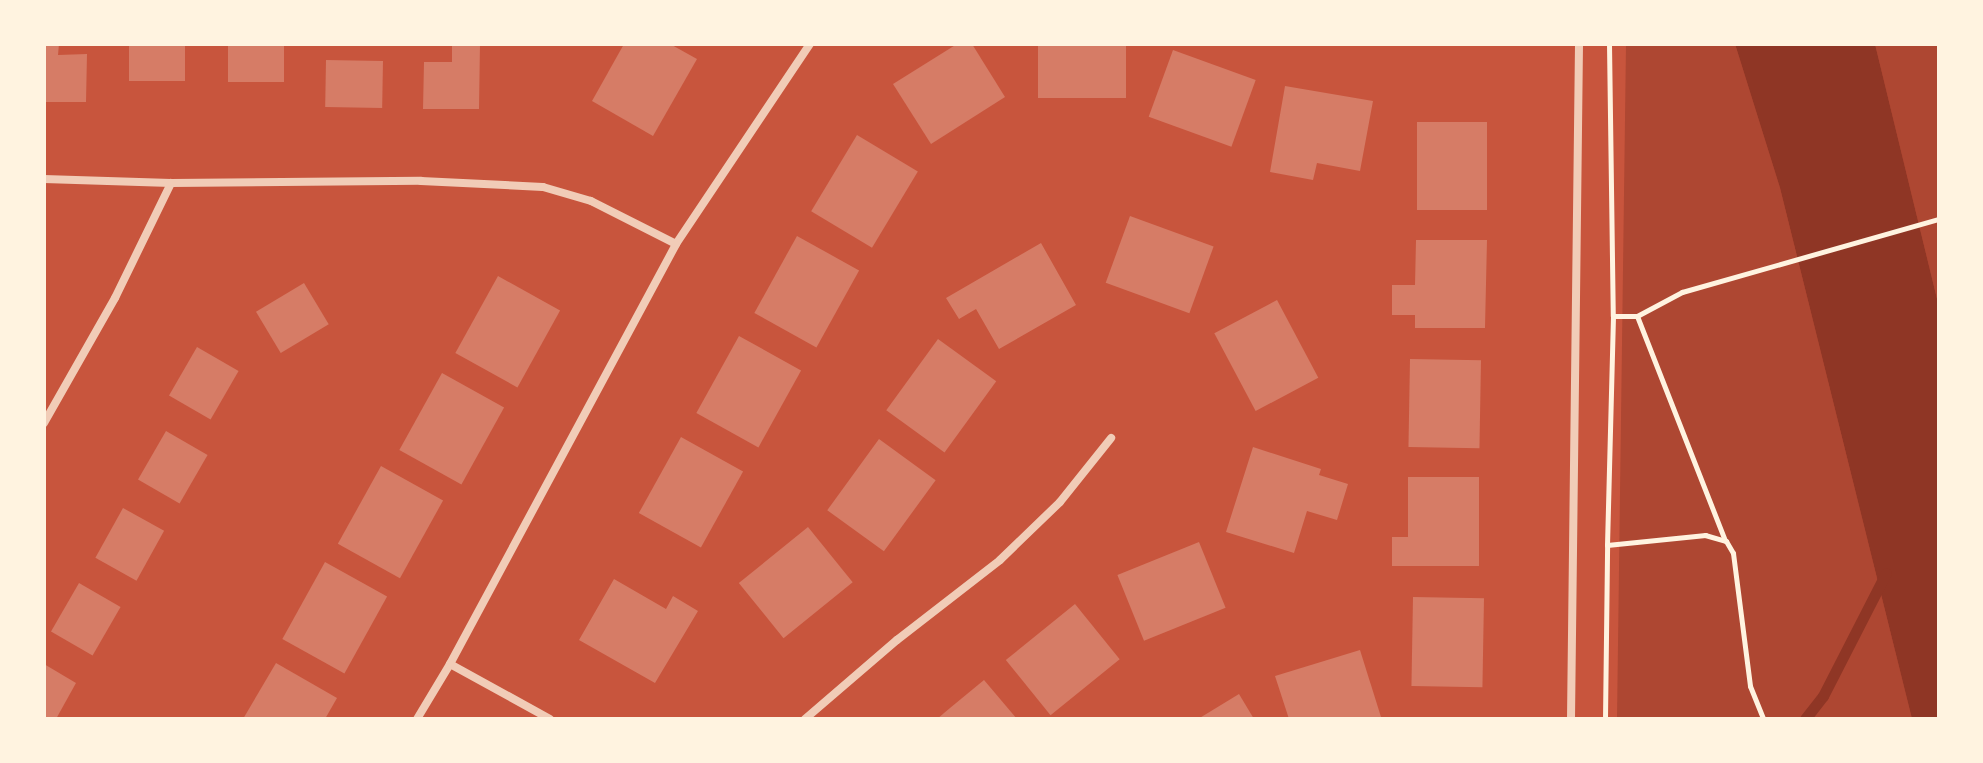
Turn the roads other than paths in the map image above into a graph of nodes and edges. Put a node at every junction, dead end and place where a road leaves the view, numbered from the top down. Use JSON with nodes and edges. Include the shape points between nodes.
{"nodes":[{"id":1,"x":810,"y":44,"type":"edge"},
{"id":2,"x":1579,"y":44,"type":"edge"},
{"id":3,"x":44,"y":179,"type":"edge"},
{"id":4,"x":171,"y":183,"type":"junction"},
{"id":5,"x":676,"y":244,"type":"junction"},
{"id":6,"x":44,"y":423,"type":"edge"},
{"id":7,"x":1111,"y":438,"type":"dead end"},
{"id":8,"x":450,"y":664,"type":"junction"},
{"id":9,"x":417,"y":719,"type":"edge"},
{"id":10,"x":550,"y":719,"type":"edge"},
{"id":11,"x":805,"y":719,"type":"edge"},
{"id":12,"x":1571,"y":719,"type":"edge"}],
"edges":[{"from":1,"to":5,"type":"street"},
{"from":2,"to":12,"type":"street"},
{"from":3,"to":4,"type":"street"},
{"from":4,"to":5,"type":"street","via":[[421,181],[543,187],[591,201]]},
{"from":4,"to":6,"type":"street","via":[[115,298]]},
{"from":5,"to":8,"type":"street"},
{"from":7,"to":11,"type":"street","via":[[1060,502],[1000,560]]},
{"from":8,"to":9,"type":"street"},
{"from":8,"to":10,"type":"street"}]}
